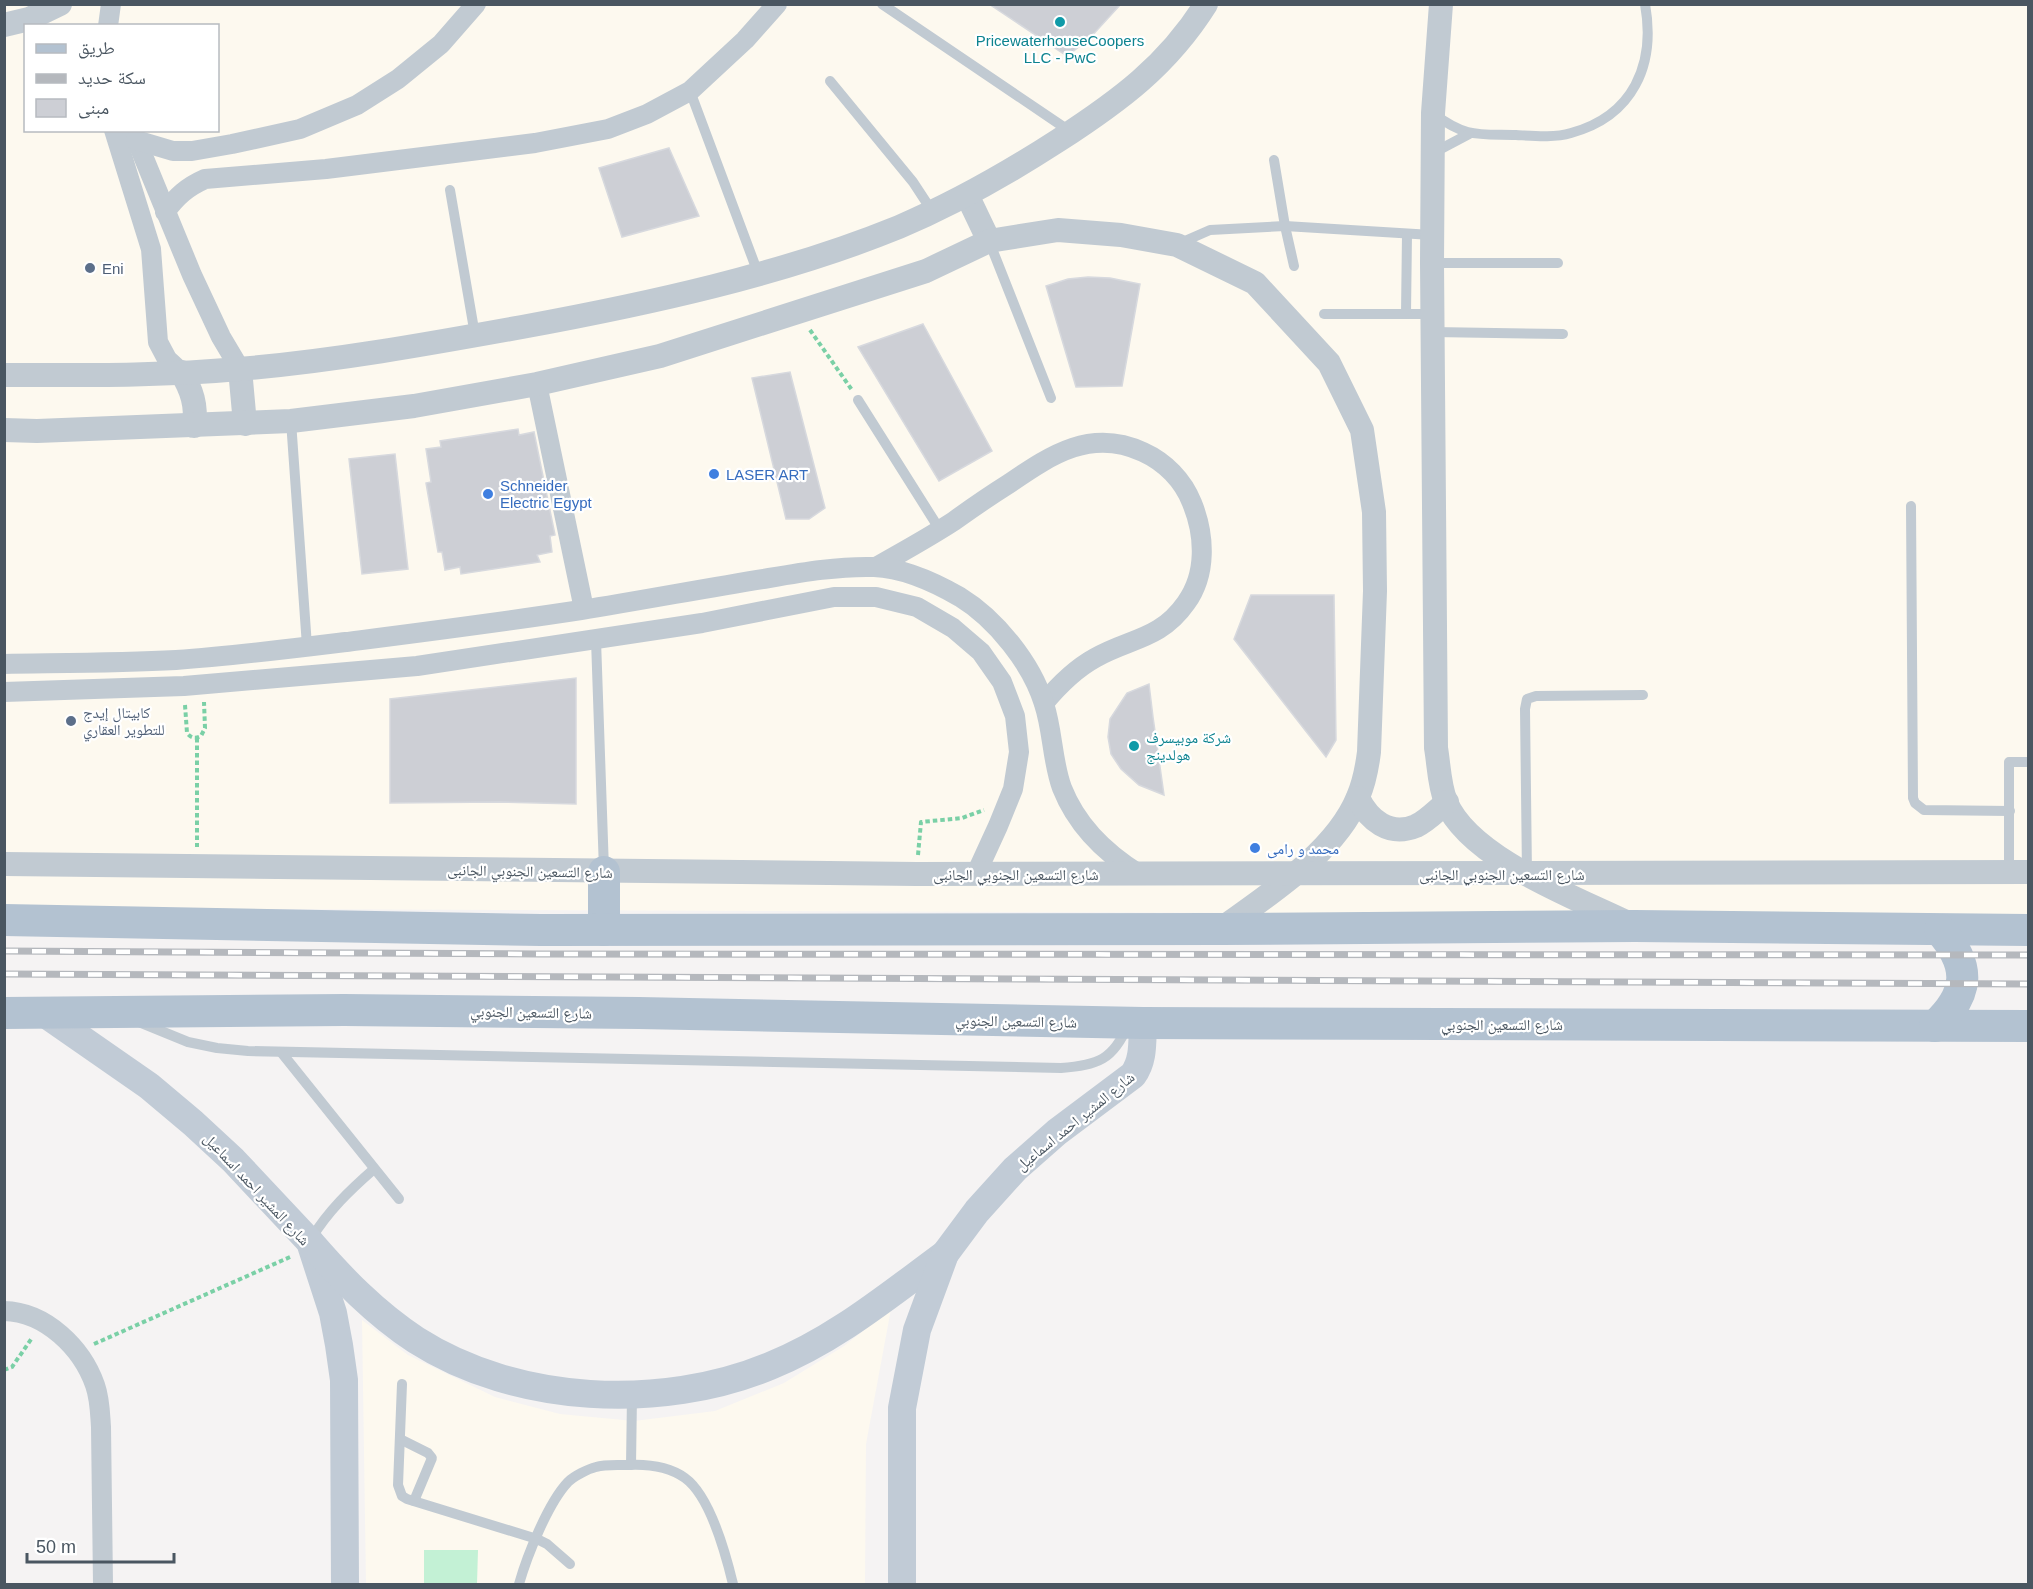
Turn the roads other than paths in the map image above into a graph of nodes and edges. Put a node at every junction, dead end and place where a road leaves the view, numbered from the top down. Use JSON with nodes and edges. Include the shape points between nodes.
{"nodes":[{"id":1,"x":60,"y":4,"type":"edge"},
{"id":2,"x":111,"y":4,"type":"edge"},
{"id":3,"x":476,"y":4,"type":"edge"},
{"id":4,"x":777,"y":4,"type":"edge"},
{"id":5,"x":882,"y":4,"type":"edge"},
{"id":6,"x":1206,"y":4,"type":"edge"},
{"id":7,"x":1441,"y":4,"type":"edge"},
{"id":8,"x":1645,"y":4,"type":"edge"},
{"id":9,"x":33,"y":22,"type":"edge"},
{"id":10,"x":108,"y":24,"type":"edge"},
{"id":11,"x":4,"y":25,"type":"edge"},
{"id":12,"x":830,"y":81,"type":"dead end"},
{"id":13,"x":690,"y":91,"type":"junction"},
{"id":14,"x":1433,"y":113,"type":"junction"},
{"id":15,"x":115,"y":132,"type":"edge"},
{"id":16,"x":1071,"y":132,"type":"junction"},
{"id":17,"x":1469,"y":134,"type":"junction"},
{"id":18,"x":135,"y":135,"type":"edge"},
{"id":19,"x":1433,"y":152,"type":"junction"},
{"id":20,"x":1274,"y":160,"type":"dead end"},
{"id":21,"x":450,"y":190,"type":"dead end"},
{"id":22,"x":967,"y":195,"type":"junction"},
{"id":23,"x":932,"y":211,"type":"junction"},
{"id":24,"x":165,"y":212,"type":"junction"},
{"id":25,"x":1285,"y":226,"type":"junction"},
{"id":26,"x":1407,"y":234,"type":"junction"},
{"id":27,"x":1432,"y":235,"type":"junction"},
{"id":28,"x":989,"y":241,"type":"junction"},
{"id":29,"x":1177,"y":245,"type":"junction"},
{"id":30,"x":1432,"y":263,"type":"junction"},
{"id":31,"x":1558,"y":263,"type":"dead end"},
{"id":32,"x":1294,"y":266,"type":"dead end"},
{"id":33,"x":758,"y":273,"type":"junction"},
{"id":34,"x":1324,"y":314,"type":"dead end"},
{"id":35,"x":1406,"y":314,"type":"junction"},
{"id":36,"x":1433,"y":323,"type":"junction"},
{"id":37,"x":1563,"y":334,"type":"dead end"},
{"id":38,"x":475,"y":335,"type":"junction"},
{"id":39,"x":240,"y":369,"type":"junction"},
{"id":40,"x":181,"y":372,"type":"junction"},
{"id":41,"x":4,"y":375,"type":"edge"},
{"id":42,"x":537,"y":384,"type":"junction"},
{"id":43,"x":1051,"y":398,"type":"dead end"},
{"id":44,"x":858,"y":400,"type":"road end"},
{"id":45,"x":291,"y":421,"type":"junction"},
{"id":46,"x":245,"y":424,"type":"junction"},
{"id":47,"x":194,"y":426,"type":"junction"},
{"id":48,"x":4,"y":430,"type":"edge"},
{"id":49,"x":1911,"y":506,"type":"dead end"},
{"id":50,"x":939,"y":530,"type":"junction"},
{"id":51,"x":876,"y":567,"type":"junction"},
{"id":52,"x":695,"y":590,"type":"junction"},
{"id":53,"x":584,"y":609,"type":"junction"},
{"id":54,"x":702,"y":623,"type":"junction"},
{"id":55,"x":596,"y":640,"type":"junction"},
{"id":56,"x":307,"y":646,"type":"junction"},
{"id":57,"x":241,"y":654,"type":"junction"},
{"id":58,"x":4,"y":664,"type":"edge"},
{"id":59,"x":242,"y":682,"type":"junction"},
{"id":60,"x":4,"y":692,"type":"edge"},
{"id":61,"x":1643,"y":695,"type":"dead end"},
{"id":62,"x":1044,"y":703,"type":"junction"},
{"id":63,"x":2028,"y":762,"type":"edge"},
{"id":64,"x":1358,"y":798,"type":"junction"},
{"id":65,"x":1447,"y":802,"type":"junction"},
{"id":66,"x":2010,"y":811,"type":"junction"},
{"id":67,"x":4,"y":864,"type":"edge"},
{"id":68,"x":604,"y":872,"type":"junction"},
{"id":69,"x":2019,"y":872,"type":"edge"},
{"id":70,"x":976,"y":874,"type":"junction"},
{"id":71,"x":1139,"y":874,"type":"junction"},
{"id":72,"x":1296,"y":874,"type":"junction"},
{"id":73,"x":1527,"y":874,"type":"junction"},
{"id":74,"x":4,"y":920,"type":"edge"},
{"id":75,"x":1635,"y":926,"type":"junction"},
{"id":76,"x":1221,"y":929,"type":"junction"},
{"id":77,"x":604,"y":930,"type":"junction"},
{"id":78,"x":1940,"y":930,"type":"junction"},
{"id":79,"x":2028,"y":930,"type":"edge"},
{"id":80,"x":44,"y":1012,"type":"junction"},
{"id":81,"x":114,"y":1012,"type":"junction"},
{"id":82,"x":4,"y":1013,"type":"edge"},
{"id":83,"x":1136,"y":1023,"type":"junction"},
{"id":84,"x":1935,"y":1026,"type":"junction"},
{"id":85,"x":2028,"y":1026,"type":"edge"},
{"id":86,"x":281,"y":1052,"type":"junction"},
{"id":87,"x":374,"y":1169,"type":"junction"},
{"id":88,"x":399,"y":1198,"type":"dead end"},
{"id":89,"x":310,"y":1242,"type":"junction"},
{"id":90,"x":945,"y":1254,"type":"junction"},
{"id":91,"x":891,"y":1296,"type":"junction"},
{"id":92,"x":360,"y":1297,"type":"junction"},
{"id":93,"x":4,"y":1311,"type":"edge"},
{"id":94,"x":333,"y":1313,"type":"junction"},
{"id":95,"x":917,"y":1330,"type":"junction"},
{"id":96,"x":402,"y":1384,"type":"dead end"},
{"id":97,"x":633,"y":1396,"type":"junction"},
{"id":98,"x":400,"y":1438,"type":"junction"},
{"id":99,"x":630,"y":1465,"type":"junction"},
{"id":100,"x":414,"y":1501,"type":"junction"},
{"id":101,"x":537,"y":1539,"type":"junction"},
{"id":102,"x":570,"y":1564,"type":"dead end"},
{"id":103,"x":102,"y":1584,"type":"edge"},
{"id":104,"x":345,"y":1584,"type":"edge"},
{"id":105,"x":519,"y":1584,"type":"edge"},
{"id":106,"x":733,"y":1584,"type":"edge"},
{"id":107,"x":902,"y":1584,"type":"edge"}],
"edges":[{"from":1,"to":9,"type":"street"},
{"from":2,"to":10,"type":"street"},
{"from":3,"to":18,"type":"street","via":[[441,44],[398,79],[357,105],[300,129],[192,151],[173,151]]},
{"from":4,"to":13,"type":"street"},
{"from":5,"to":16,"type":"lane"},
{"from":6,"to":16,"type":"street","via":[[1158,66],[1117,102]]},
{"from":7,"to":14,"type":"street"},
{"from":8,"to":17,"type":"lane","via":[[1649,43],[1644,68],[1615,111],[1569,134]]},
{"from":9,"to":11,"type":"street"},
{"from":12,"to":23,"type":"lane","via":[[914,182]]},
{"from":13,"to":24,"type":"street","via":[[608,129],[535,143],[326,169],[205,179],[184,190]]},
{"from":13,"to":33,"type":"lane"},
{"from":14,"to":17,"type":"lane"},
{"from":14,"to":19,"type":"street"},
{"from":15,"to":40,"type":"street","via":[[151,249],[158,342],[167,359]]},
{"from":16,"to":22,"type":"street"},
{"from":17,"to":19,"type":"lane"},
{"from":18,"to":24,"type":"street"},
{"from":19,"to":27,"type":"street"},
{"from":20,"to":25,"type":"lane"},
{"from":21,"to":38,"type":"lane"},
{"from":22,"to":23,"type":"street"},
{"from":22,"to":28,"type":"street"},
{"from":23,"to":33,"type":"street","via":[[830,252]]},
{"from":24,"to":39,"type":"street","via":[[221,337]]},
{"from":25,"to":26,"type":"lane"},
{"from":25,"to":29,"type":"lane","via":[[1210,230]]},
{"from":25,"to":32,"type":"lane"},
{"from":26,"to":27,"type":"lane"},
{"from":26,"to":35,"type":"lane"},
{"from":27,"to":30,"type":"street"},
{"from":28,"to":29,"type":"street","via":[[1058,230]]},
{"from":28,"to":42,"type":"street","via":[[926,271],[660,356]]},
{"from":28,"to":43,"type":"lane"},
{"from":29,"to":64,"type":"street","via":[[1255,284],[1329,363],[1362,430],[1374,512],[1375,591],[1369,752]]},
{"from":30,"to":31,"type":"lane"},
{"from":30,"to":36,"type":"street"},
{"from":33,"to":38,"type":"street","via":[[578,317]]},
{"from":34,"to":35,"type":"lane"},
{"from":35,"to":36,"type":"lane"},
{"from":36,"to":37,"type":"lane"},
{"from":36,"to":65,"type":"street","via":[[1436,747]]},
{"from":38,"to":39,"type":"street","via":[[400,349]]},
{"from":39,"to":40,"type":"street"},
{"from":39,"to":46,"type":"street"},
{"from":40,"to":41,"type":"street"},
{"from":40,"to":47,"type":"street","via":[[193,395]]},
{"from":42,"to":45,"type":"street","via":[[414,406]]},
{"from":42,"to":53,"type":"street"},
{"from":44,"to":50,"type":"lane"},
{"from":45,"to":46,"type":"street"},
{"from":45,"to":56,"type":"lane"},
{"from":46,"to":47,"type":"street"},
{"from":47,"to":48,"type":"street"},
{"from":49,"to":66,"type":"lane","via":[[1913,798],[1924,810]]},
{"from":50,"to":51,"type":"street"},
{"from":50,"to":62,"type":"street","via":[[1042,461],[1086,444],[1111,443],[1137,449],[1163,464],[1183,486],[1196,514],[1202,543],[1200,573],[1186,603],[1161,628],[1082,666]]},
{"from":51,"to":52,"type":"street","via":[[802,573]]},
{"from":51,"to":62,"type":"street","via":[[905,572],[932,583],[986,616],[1032,676]]},
{"from":52,"to":53,"type":"street"},
{"from":52,"to":54,"type":"street"},
{"from":53,"to":56,"type":"street"},
{"from":54,"to":55,"type":"street"},
{"from":54,"to":70,"type":"street","via":[[834,597],[876,597],[917,607],[953,628],[981,652],[1002,682],[1015,716],[1019,752],[1012,789]]},
{"from":55,"to":59,"type":"street","via":[[417,666]]},
{"from":55,"to":68,"type":"lane"},
{"from":56,"to":57,"type":"street"},
{"from":57,"to":58,"type":"street","via":[[176,660]]},
{"from":57,"to":59,"type":"street"},
{"from":59,"to":60,"type":"street"},
{"from":61,"to":73,"type":"lane","via":[[1527,699]]},
{"from":62,"to":71,"type":"street","via":[[1062,787],[1074,814],[1092,838]]},
{"from":63,"to":66,"type":"lane","via":[[2009,762]]},
{"from":64,"to":65,"type":"street","via":[[1366,813],[1380,825],[1398,829],[1416,826]]},
{"from":64,"to":72,"type":"street","via":[[1348,817]]},
{"from":65,"to":73,"type":"street","via":[[1479,843]]},
{"from":66,"to":69,"type":"lane"},
{"from":67,"to":68,"type":"street","name":"شارع التسعين الجنوبي الجانبى"},
{"from":68,"to":70,"type":"street","name":"شارع التسعين الجنوبي الجانبى"},
{"from":68,"to":77,"type":"main road"},
{"from":69,"to":73,"type":"street","name":"شارع التسعين الجنوبي الجانبى"},
{"from":70,"to":71,"type":"street","name":"شارع التسعين الجنوبي الجانبى"},
{"from":71,"to":72,"type":"street","name":"شارع التسعين الجنوبي الجانبى"},
{"from":72,"to":73,"type":"street","name":"شارع التسعين الجنوبي الجانبى"},
{"from":72,"to":76,"type":"street"},
{"from":73,"to":75,"type":"street"},
{"from":74,"to":77,"type":"main road"},
{"from":75,"to":76,"type":"main road"},
{"from":75,"to":78,"type":"main road"},
{"from":76,"to":77,"type":"main road"},
{"from":78,"to":79,"type":"main road"},
{"from":78,"to":84,"type":"main road","via":[[1954,947],[1962,968],[1960,990],[1951,1010]]},
{"from":80,"to":81,"type":"main road","name":"شارع التسعين الجنوبي"},
{"from":80,"to":82,"type":"main road","name":"شارع التسعين الجنوبي"},
{"from":80,"to":89,"type":"main road","name":"شارع المشير احمد اسماعيل","via":[[149,1086],[193,1123]]},
{"from":81,"to":83,"type":"main road","name":"شارع التسعين الجنوبي","via":[[603,1012]]},
{"from":81,"to":86,"type":"lane","via":[[202,1046]]},
{"from":83,"to":84,"type":"main road","name":"شارع التسعين الجنوبي"},
{"from":83,"to":86,"type":"lane","via":[[1104,1058],[1084,1066],[1062,1068]]},
{"from":83,"to":90,"type":"main road","name":"شارع المشير احمد اسماعيل","via":[[1142,1056],[1133,1075],[1015,1169]]},
{"from":84,"to":85,"type":"main road","name":"شارع التسعين الجنوبي"},
{"from":86,"to":87,"type":"lane"},
{"from":87,"to":88,"type":"lane"},
{"from":87,"to":89,"type":"lane","via":[[338,1202]]},
{"from":89,"to":92,"type":"main road"},
{"from":89,"to":94,"type":"main road","name":"شارع المشير احمد اسماعيل"},
{"from":90,"to":91,"type":"main road"},
{"from":90,"to":95,"type":"main road","name":"شارع المشير احمد اسماعيل"},
{"from":91,"to":95,"type":"main road","via":[[910,1305]]},
{"from":91,"to":97,"type":"main road","via":[[816,1344],[769,1367],[720,1383]]},
{"from":92,"to":94,"type":"main road","via":[[342,1298]]},
{"from":92,"to":97,"type":"main road","via":[[417,1341],[465,1365],[514,1382],[565,1392]]},
{"from":93,"to":103,"type":"street","via":[[42,1322],[61,1335],[77,1351],[96,1387],[100,1407]]},
{"from":94,"to":104,"type":"main road","name":"شارع المشير احمد اسماعيل","via":[[344,1380]]},
{"from":95,"to":107,"type":"main road","name":"شارع المشير احمد اسماعيل","via":[[902,1408]]},
{"from":96,"to":98,"type":"lane"},
{"from":97,"to":99,"type":"lane"},
{"from":98,"to":100,"type":"lane","via":[[399,1491]]},
{"from":98,"to":100,"type":"lane","via":[[432,1458]]},
{"from":99,"to":101,"type":"lane","via":[[596,1467],[569,1481],[551,1506]]},
{"from":99,"to":106,"type":"lane","via":[[657,1465],[685,1478],[705,1501]]},
{"from":100,"to":101,"type":"lane"},
{"from":101,"to":102,"type":"lane"},
{"from":101,"to":105,"type":"lane"}]}
